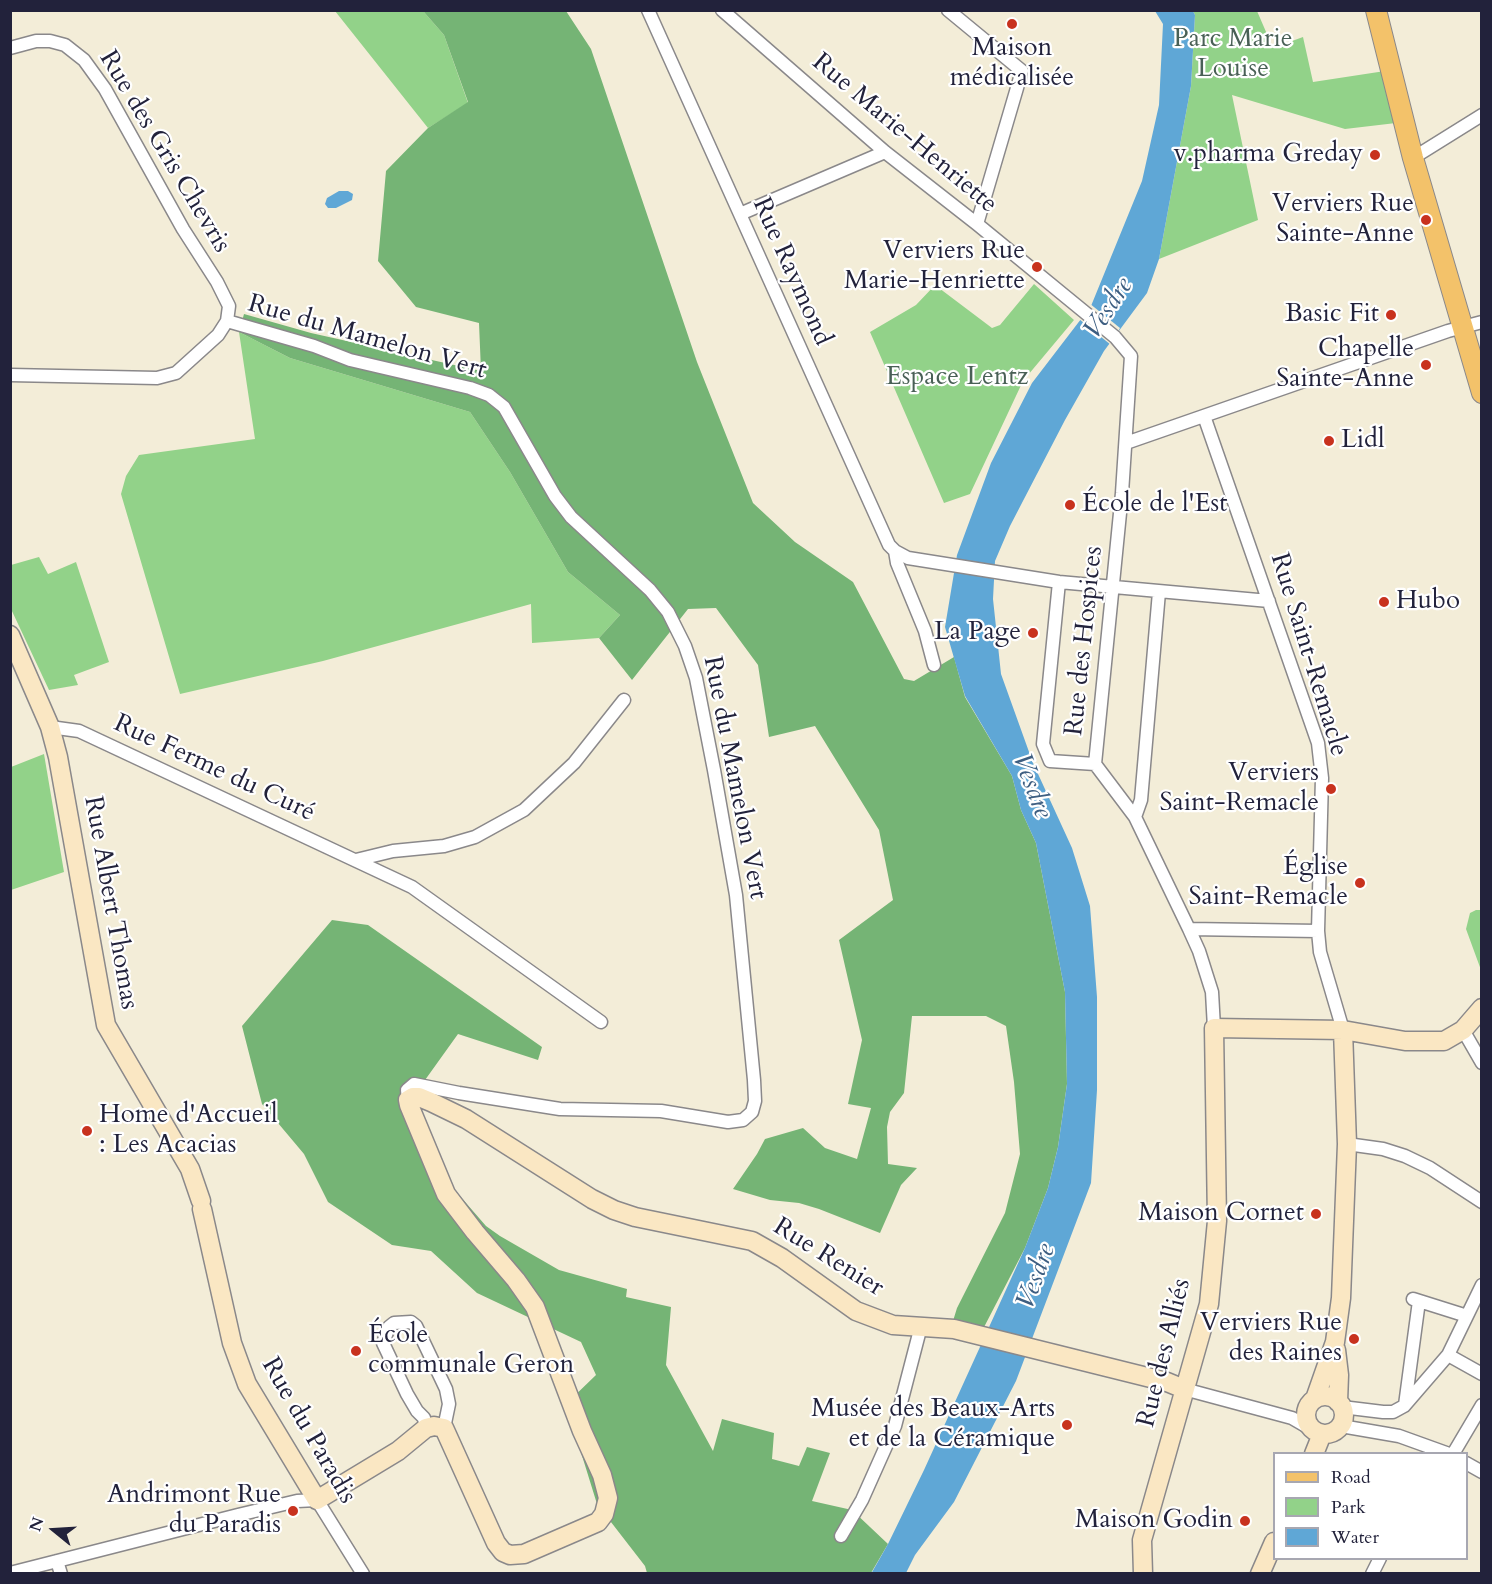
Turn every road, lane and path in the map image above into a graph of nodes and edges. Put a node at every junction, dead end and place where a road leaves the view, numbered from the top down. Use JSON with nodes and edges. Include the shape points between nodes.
{"nodes":[{"id":1,"x":648,"y":10,"type":"edge"},
{"id":2,"x":722,"y":10,"type":"edge"},
{"id":3,"x":948,"y":10,"type":"edge"},
{"id":4,"x":1376,"y":10,"type":"edge"},
{"id":5,"x":10,"y":48,"type":"edge"},
{"id":6,"x":1482,"y":115,"type":"edge"},
{"id":7,"x":885,"y":152,"type":"junction"},
{"id":8,"x":1413,"y":158,"type":"junction"},
{"id":9,"x":740,"y":214,"type":"junction"},
{"id":10,"x":977,"y":224,"type":"junction"},
{"id":11,"x":227,"y":321,"type":"junction"},
{"id":12,"x":1472,"y":325,"type":"edge"},
{"id":13,"x":1115,"y":337,"type":"joint"},
{"id":14,"x":10,"y":375,"type":"edge"},
{"id":15,"x":1482,"y":393,"type":"edge"},
{"id":16,"x":1204,"y":416,"type":"junction"},
{"id":17,"x":1126,"y":443,"type":"junction"},
{"id":18,"x":895,"y":551,"type":"junction"},
{"id":19,"x":1059,"y":582,"type":"junction"},
{"id":20,"x":1112,"y":588,"type":"junction"},
{"id":21,"x":1159,"y":592,"type":"junction"},
{"id":22,"x":1269,"y":602,"type":"junction"},
{"id":23,"x":10,"y":635,"type":"edge"},
{"id":24,"x":934,"y":664,"type":"dead end"},
{"id":25,"x":624,"y":699,"type":"dead end"},
{"id":26,"x":50,"y":727,"type":"junction"},
{"id":27,"x":1095,"y":764,"type":"junction"},
{"id":28,"x":1135,"y":817,"type":"junction"},
{"id":29,"x":356,"y":860,"type":"junction"},
{"id":30,"x":1190,"y":929,"type":"junction"},
{"id":31,"x":1318,"y":931,"type":"junction"},
{"id":32,"x":1482,"y":1008,"type":"edge"},
{"id":33,"x":601,"y":1022,"type":"dead end"},
{"id":34,"x":1214,"y":1029,"type":"junction"},
{"id":35,"x":1342,"y":1030,"type":"junction"},
{"id":36,"x":1464,"y":1030,"type":"junction"},
{"id":37,"x":1482,"y":1063,"type":"edge"},
{"id":38,"x":408,"y":1100,"type":"junction"},
{"id":39,"x":1347,"y":1144,"type":"junction"},
{"id":40,"x":1482,"y":1202,"type":"edge"},
{"id":41,"x":201,"y":1205,"type":"joint"},
{"id":42,"x":1482,"y":1285,"type":"edge"},
{"id":43,"x":1467,"y":1316,"type":"junction"},
{"id":44,"x":921,"y":1326,"type":"junction"},
{"id":45,"x":1335,"y":1342,"type":"junction"},
{"id":46,"x":1448,"y":1355,"type":"junction"},
{"id":47,"x":1482,"y":1374,"type":"edge"},
{"id":48,"x":1184,"y":1389,"type":"junction"},
{"id":49,"x":1315,"y":1399,"type":"junction"},
{"id":50,"x":1340,"y":1405,"type":"junction"},
{"id":51,"x":1482,"y":1405,"type":"edge"},
{"id":52,"x":1404,"y":1406,"type":"junction"},
{"id":53,"x":1341,"y":1426,"type":"junction"},
{"id":54,"x":435,"y":1428,"type":"junction"},
{"id":55,"x":1317,"y":1432,"type":"junction"},
{"id":56,"x":1314,"y":1452,"type":"edge"},
{"id":57,"x":1445,"y":1452,"type":"edge"},
{"id":58,"x":1452,"y":1452,"type":"edge"},
{"id":59,"x":1468,"y":1464,"type":"edge"},
{"id":60,"x":1482,"y":1472,"type":"edge"},
{"id":61,"x":317,"y":1500,"type":"junction"},
{"id":62,"x":841,"y":1536,"type":"dead end"},
{"id":63,"x":1273,"y":1546,"type":"edge"},
{"id":64,"x":1379,"y":1560,"type":"edge"},
{"id":65,"x":57,"y":1561,"type":"junction"},
{"id":66,"x":10,"y":1573,"type":"edge"},
{"id":67,"x":61,"y":1574,"type":"edge"},
{"id":68,"x":363,"y":1574,"type":"edge"},
{"id":69,"x":1143,"y":1574,"type":"edge"},
{"id":70,"x":1260,"y":1574,"type":"edge"},
{"id":71,"x":1372,"y":1574,"type":"edge"}],
"edges":[{"from":1,"to":9,"type":"street","name":"Rue Raymond"},
{"from":2,"to":7,"type":"street","name":"Rue Marie-Henriette"},
{"from":3,"to":10,"type":"street","via":[[1022,71]]},
{"from":4,"to":8,"type":"main road"},
{"from":5,"to":11,"type":"street","name":"Rue des Gris Chevris","via":[[50,41],[65,45],[84,60],[218,282],[229,306]]},
{"from":6,"to":8,"type":"street"},
{"from":7,"to":9,"type":"street"},
{"from":7,"to":10,"type":"street","name":"Rue Marie-Henriette"},
{"from":8,"to":12,"type":"main road"},
{"from":9,"to":18,"type":"street","name":"Rue Raymond"},
{"from":10,"to":13,"type":"street","name":"Rue Marie-Henriette"},
{"from":11,"to":14,"type":"street","via":[[218,335],[176,373],[157,378]]},
{"from":11,"to":38,"type":"street","name":"Rue du Mamelon Vert","via":[[350,360],[489,395],[504,407],[571,517],[650,590],[668,612],[686,646],[696,678],[736,895],[754,1080],[752,1112],[743,1120],[728,1122],[661,1111],[583,1111],[414,1084],[407,1090]]},
{"from":12,"to":15,"type":"main road"},
{"from":12,"to":16,"type":"street"},
{"from":13,"to":17,"type":"street","name":"Rue des Hospices","via":[[1131,356]]},
{"from":16,"to":17,"type":"street"},
{"from":16,"to":22,"type":"street","name":"Rue Saint-Remacle"},
{"from":17,"to":20,"type":"street","name":"Rue des Hospices"},
{"from":18,"to":19,"type":"street","via":[[908,558]]},
{"from":18,"to":24,"type":"street","name":"Rue Raymond","via":[[926,631]]},
{"from":19,"to":20,"type":"street"},
{"from":19,"to":27,"type":"street","via":[[1043,744],[1050,761]]},
{"from":20,"to":21,"type":"street"},
{"from":20,"to":27,"type":"street","name":"Rue des Hospices"},
{"from":21,"to":22,"type":"street"},
{"from":21,"to":28,"type":"street","via":[[1141,800]]},
{"from":22,"to":31,"type":"street","name":"Rue Saint-Remacle","via":[[1318,743],[1322,778]]},
{"from":23,"to":26,"type":"street","name":"Rue Albert Thomas"},
{"from":25,"to":29,"type":"street","via":[[574,763],[524,810],[475,837]]},
{"from":26,"to":29,"type":"street","name":"Rue Ferme du Curé","via":[[79,731]]},
{"from":26,"to":41,"type":"street","name":"Rue Albert Thomas","via":[[106,1025],[190,1169]]},
{"from":27,"to":28,"type":"street","name":"Rue des Hospices"},
{"from":28,"to":30,"type":"street","name":"Rue des Hospices"},
{"from":29,"to":33,"type":"street","name":"Rue Ferme du Curé","via":[[412,887]]},
{"from":30,"to":31,"type":"street"},
{"from":30,"to":34,"type":"street","name":"Rue des Alliés","via":[[1212,992]]},
{"from":31,"to":35,"type":"street","name":"Rue Saint-Remacle","via":[[1320,952]]},
{"from":32,"to":36,"type":"street"},
{"from":34,"to":35,"type":"street"},
{"from":34,"to":48,"type":"street","name":"Rue des Alliés","via":[[1217,1221],[1209,1304]]},
{"from":35,"to":36,"type":"street","via":[[1406,1041],[1444,1041]]},
{"from":35,"to":39,"type":"street"},
{"from":36,"to":37,"type":"street"},
{"from":38,"to":44,"type":"street","name":"Rue Renier","via":[[419,1097],[466,1119],[614,1210],[753,1241],[856,1311],[893,1325]]},
{"from":38,"to":54,"type":"street","via":[[446,1194],[535,1307],[602,1475],[608,1498],[604,1514],[598,1522],[524,1554],[503,1552]]},
{"from":39,"to":40,"type":"street","via":[[1405,1156],[1430,1167]]},
{"from":39,"to":45,"type":"street","via":[[1341,1298]]},
{"from":41,"to":61,"type":"street","name":"Rue du Paradis","via":[[232,1343],[247,1384]]},
{"from":42,"to":43,"type":"street"},
{"from":43,"to":46,"type":"street"},
{"from":43,"to":52,"type":"street","via":[[1415,1300]]},
{"from":44,"to":48,"type":"street","name":"Rue Renier","via":[[954,1329]]},
{"from":44,"to":62,"type":"street","via":[[895,1426]]},
{"from":45,"to":49,"type":"street"},
{"from":45,"to":50,"type":"street"},
{"from":46,"to":47,"type":"street"},
{"from":46,"to":52,"type":"street"},
{"from":48,"to":55,"type":"street","name":"Rue Renier","via":[[1292,1418]]},
{"from":48,"to":69,"type":"street","name":"Rue des Alliés","via":[[1142,1540]]},
{"from":49,"to":50,"type":"street","via":[[1325,1396]]},
{"from":49,"to":55,"type":"street","via":[[1307,1411],[1308,1424]]},
{"from":50,"to":52,"type":"street","via":[[1383,1412]]},
{"from":50,"to":53,"type":"street","via":[[1344,1417]]},
{"from":51,"to":58,"type":"street"},
{"from":53,"to":55,"type":"street","via":[[1335,1432]]},
{"from":53,"to":57,"type":"street","via":[[1399,1436]]},
{"from":54,"to":54,"type":"street","via":[[449,1404],[446,1389],[416,1326],[411,1322],[394,1323],[383,1343],[417,1411]]},
{"from":54,"to":61,"type":"street"},
{"from":55,"to":56,"type":"street"},
{"from":59,"to":60,"type":"street"},
{"from":61,"to":65,"type":"street","via":[[258,1510]]},
{"from":61,"to":68,"type":"street","name":"Rue du Paradis"},
{"from":63,"to":70,"type":"street"},
{"from":64,"to":71,"type":"street"},
{"from":65,"to":66,"type":"street"},
{"from":65,"to":67,"type":"street"}]}
